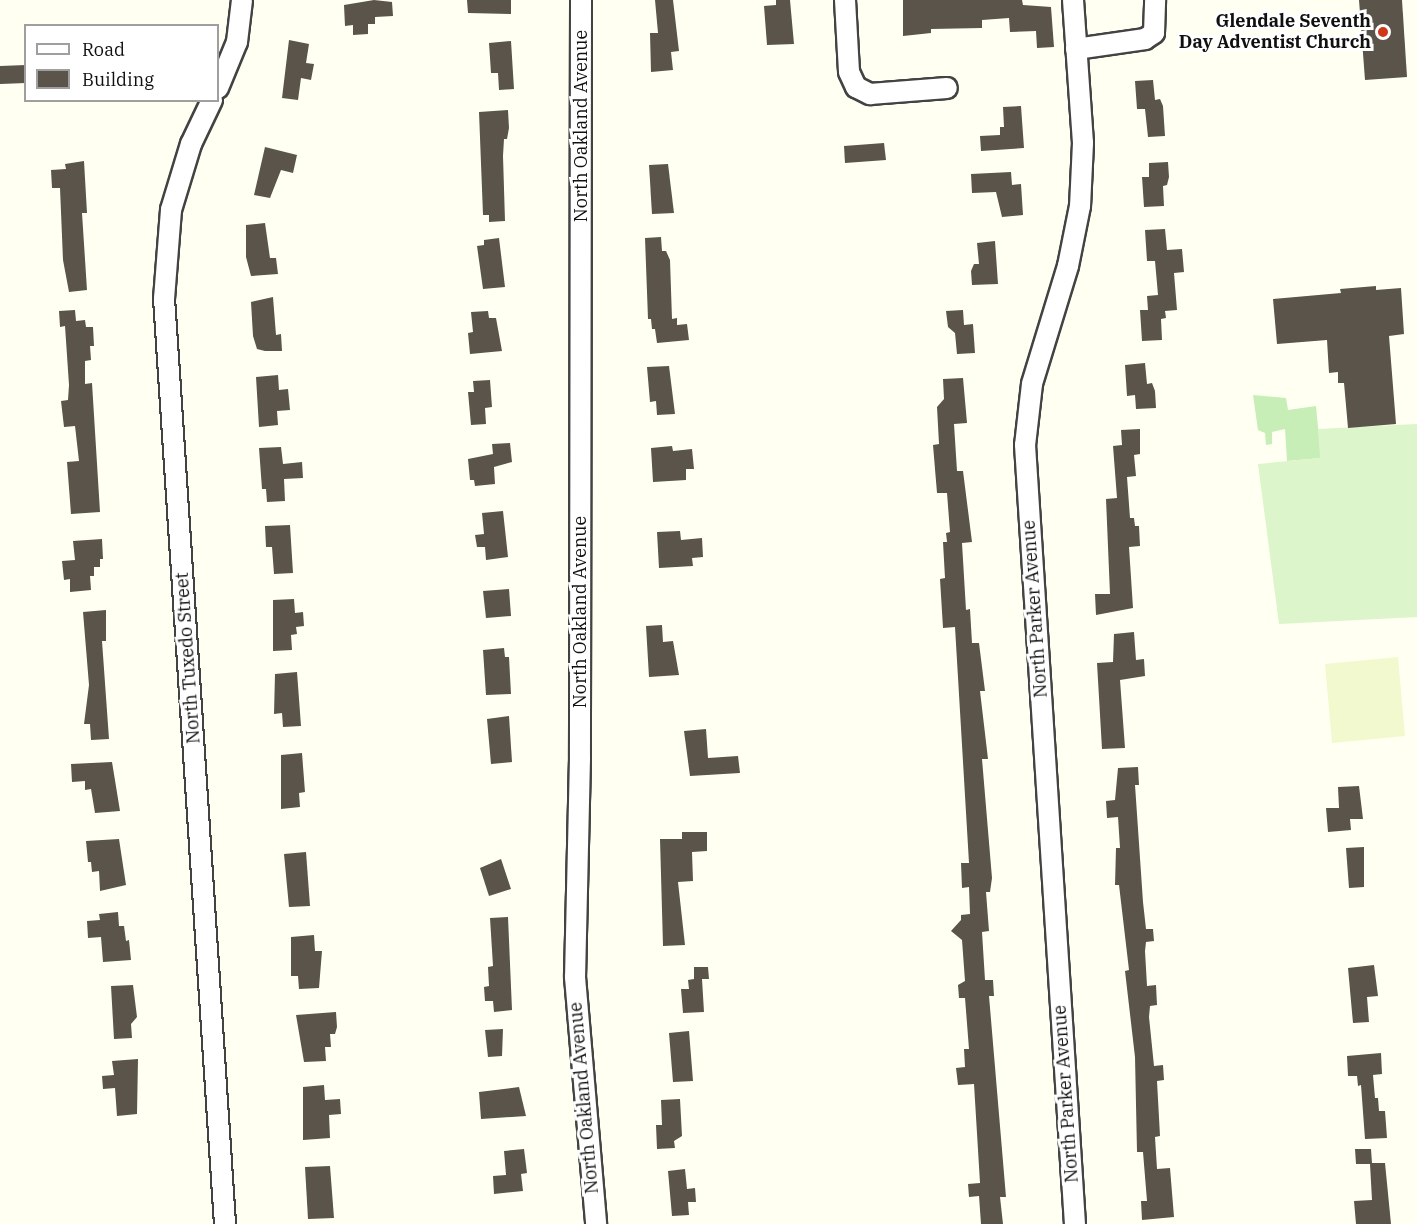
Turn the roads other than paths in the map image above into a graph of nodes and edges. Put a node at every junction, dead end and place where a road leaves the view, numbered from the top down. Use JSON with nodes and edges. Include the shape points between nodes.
{"nodes":[{"id":1,"x":242,"y":0,"type":"edge"},
{"id":2,"x":581,"y":0,"type":"edge"},
{"id":3,"x":845,"y":0,"type":"edge"},
{"id":4,"x":1073,"y":0,"type":"edge"},
{"id":5,"x":1155,"y":0,"type":"edge"},
{"id":6,"x":1076,"y":49,"type":"junction"},
{"id":7,"x":219,"y":86,"type":"edge"},
{"id":8,"x":947,"y":88,"type":"dead end"},
{"id":9,"x":211,"y":102,"type":"edge"},
{"id":10,"x":225,"y":1224,"type":"edge"},
{"id":11,"x":596,"y":1224,"type":"edge"},
{"id":12,"x":1075,"y":1224,"type":"edge"}],
"edges":[{"from":1,"to":7,"type":"street","via":[[237,42]]},
{"from":2,"to":11,"type":"street","name":"North Oakland Avenue","via":[[580,758],[575,977]]},
{"from":3,"to":8,"type":"street","via":[[849,72],[856,87],[870,94]]},
{"from":4,"to":6,"type":"street","name":"North Parker Avenue"},
{"from":5,"to":6,"type":"street","via":[[1154,33],[1145,39]]},
{"from":6,"to":12,"type":"street","name":"North Parker Avenue","via":[[1083,143],[1080,206],[1068,266],[1032,384],[1025,445]]},
{"from":9,"to":10,"type":"street","name":"North Tuxedo Street","via":[[191,144],[173,203],[164,298]]}]}
